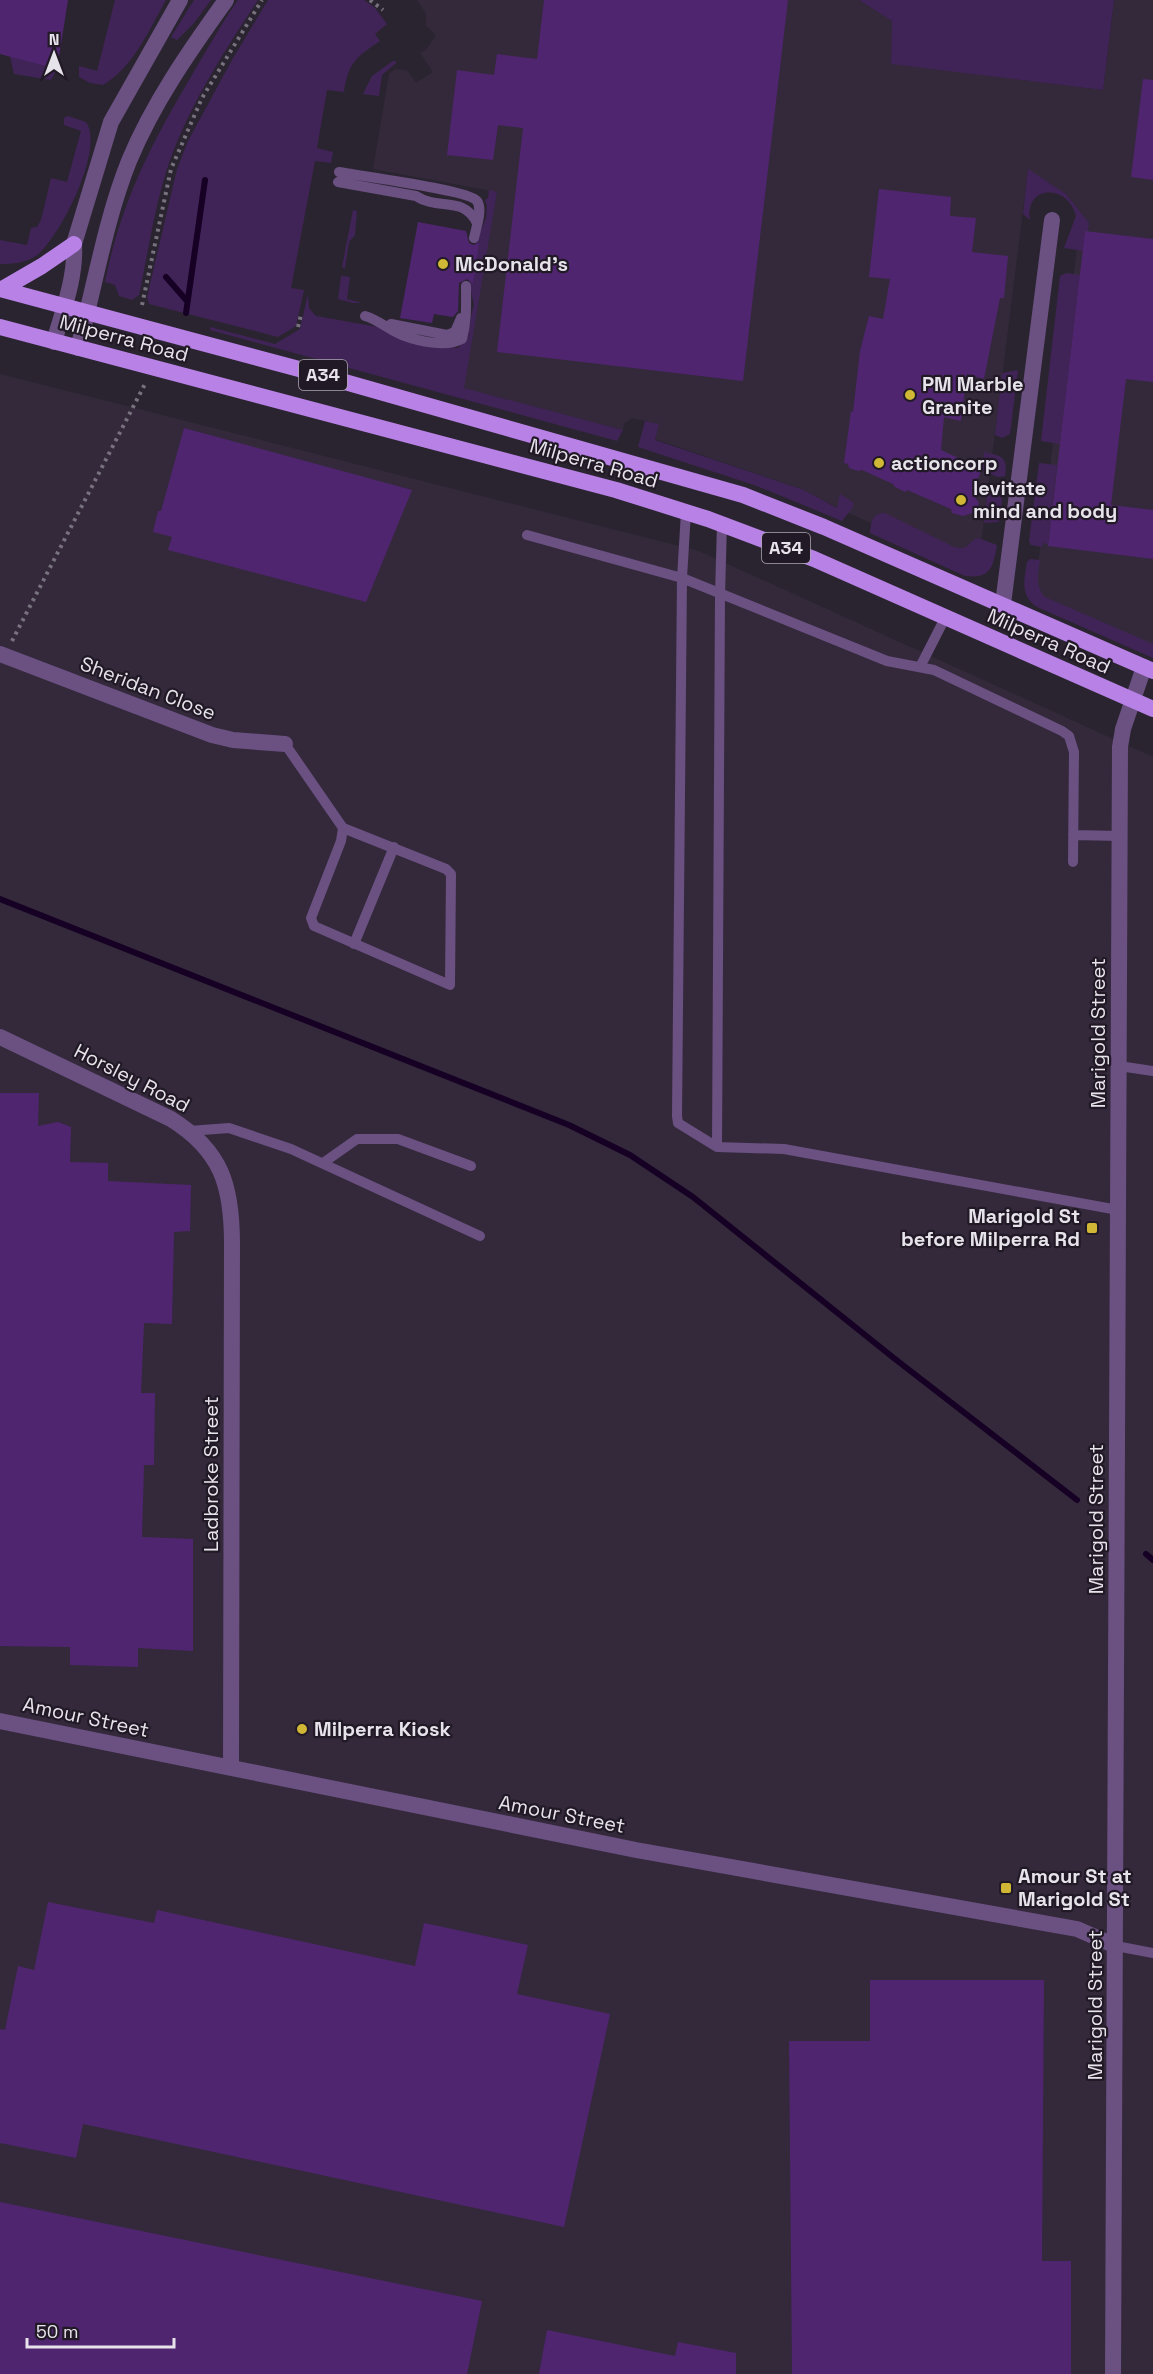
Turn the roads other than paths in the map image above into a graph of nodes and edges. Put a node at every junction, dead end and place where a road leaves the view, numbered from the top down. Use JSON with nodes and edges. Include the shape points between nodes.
{"nodes":[{"id":1,"x":180,"y":0,"type":"edge"},
{"id":2,"x":226,"y":0,"type":"edge"},
{"id":3,"x":338,"y":177,"type":"dead end"},
{"id":4,"x":1052,"y":220,"type":"dead end"},
{"id":5,"x":474,"y":237,"type":"dead end"},
{"id":6,"x":74,"y":244,"type":"junction"},
{"id":7,"x":466,"y":287,"type":"dead end"},
{"id":8,"x":1,"y":289,"type":"edge"},
{"id":9,"x":64,"y":306,"type":"junction"},
{"id":10,"x":87,"y":312,"type":"junction"},
{"id":11,"x":365,"y":316,"type":"dead end"},
{"id":12,"x":0,"y":327,"type":"edge"},
{"id":13,"x":54,"y":342,"type":"junction"},
{"id":14,"x":78,"y":348,"type":"junction"},
{"id":15,"x":686,"y":512,"type":"junction"},
{"id":16,"x":722,"y":524,"type":"junction"},
{"id":17,"x":527,"y":535,"type":"dead end"},
{"id":18,"x":682,"y":578,"type":"junction"},
{"id":19,"x":720,"y":595,"type":"junction"},
{"id":20,"x":1003,"y":604,"type":"junction"},
{"id":21,"x":945,"y":618,"type":"junction"},
{"id":22,"x":2,"y":654,"type":"edge"},
{"id":23,"x":920,"y":668,"type":"junction"},
{"id":24,"x":1148,"y":669,"type":"edge"},
{"id":25,"x":1132,"y":701,"type":"junction"},
{"id":26,"x":1153,"y":709,"type":"edge"},
{"id":27,"x":285,"y":744,"type":"joint"},
{"id":28,"x":343,"y":828,"type":"junction"},
{"id":29,"x":1073,"y":835,"type":"junction"},
{"id":30,"x":1120,"y":836,"type":"junction"},
{"id":31,"x":394,"y":847,"type":"junction"},
{"id":32,"x":1073,"y":862,"type":"dead end"},
{"id":33,"x":354,"y":944,"type":"junction"},
{"id":34,"x":0,"y":1037,"type":"edge"},
{"id":35,"x":1119,"y":1066,"type":"junction"},
{"id":36,"x":1153,"y":1071,"type":"edge"},
{"id":37,"x":189,"y":1131,"type":"junction"},
{"id":38,"x":717,"y":1147,"type":"junction"},
{"id":39,"x":322,"y":1163,"type":"junction"},
{"id":40,"x":471,"y":1166,"type":"dead end"},
{"id":41,"x":225,"y":1181,"type":"joint"},
{"id":42,"x":1118,"y":1210,"type":"junction"},
{"id":43,"x":480,"y":1236,"type":"dead end"},
{"id":44,"x":0,"y":1721,"type":"edge"},
{"id":45,"x":231,"y":1768,"type":"junction"},
{"id":46,"x":1116,"y":1946,"type":"junction"},
{"id":47,"x":1153,"y":1953,"type":"edge"},
{"id":48,"x":1113,"y":2374,"type":"edge"}],
"edges":[{"from":1,"to":6,"type":"street","via":[[111,122]]},
{"from":2,"to":10,"type":"street","via":[[166,89],[129,162]]},
{"from":3,"to":5,"type":"lane","via":[[424,201],[466,208],[477,223]]},
{"from":4,"to":20,"type":"street"},
{"from":6,"to":8,"type":"highway"},
{"from":6,"to":9,"type":"street","via":[[75,261]]},
{"from":7,"to":11,"type":"lane","via":[[464,332],[455,343],[404,336]]},
{"from":8,"to":9,"type":"highway","name":"Milperra Road","number":"A34"},
{"from":9,"to":10,"type":"highway","name":"Milperra Road","number":"A34"},
{"from":9,"to":13,"type":"street"},
{"from":10,"to":14,"type":"street"},
{"from":10,"to":20,"type":"highway","name":"Milperra Road","number":"A34","via":[[712,485],[780,509]]},
{"from":12,"to":13,"type":"highway","name":"Milperra Road","number":"A34"},
{"from":13,"to":14,"type":"highway","name":"Milperra Road","number":"A34"},
{"from":14,"to":15,"type":"highway","name":"Milperra Road","number":"A34","via":[[604,486]]},
{"from":15,"to":16,"type":"highway","name":"Milperra Road","number":"A34"},
{"from":15,"to":18,"type":"lane"},
{"from":16,"to":19,"type":"lane"},
{"from":16,"to":21,"type":"highway","name":"Milperra Road","number":"A34","via":[[814,559]]},
{"from":17,"to":18,"type":"lane"},
{"from":18,"to":19,"type":"lane"},
{"from":18,"to":38,"type":"lane","via":[[677,1116],[682,1127]]},
{"from":19,"to":23,"type":"lane","via":[[887,661]]},
{"from":19,"to":38,"type":"lane"},
{"from":20,"to":24,"type":"highway","name":"Milperra Road","number":"A34"},
{"from":21,"to":23,"type":"lane"},
{"from":21,"to":25,"type":"highway","name":"Milperra Road","number":"A34"},
{"from":22,"to":27,"type":"street","name":"Sheridan Close","via":[[212,735]]},
{"from":23,"to":29,"type":"lane","via":[[934,670],[1069,736],[1074,752]]},
{"from":24,"to":25,"type":"street","name":"Marigold Street"},
{"from":25,"to":26,"type":"highway","name":"Milperra Road","number":"A34"},
{"from":25,"to":30,"type":"street","name":"Marigold Street","via":[[1120,747]]},
{"from":27,"to":28,"type":"lane"},
{"from":28,"to":31,"type":"lane"},
{"from":28,"to":33,"type":"lane","via":[[311,918],[314,926]]},
{"from":29,"to":30,"type":"lane"},
{"from":29,"to":32,"type":"lane"},
{"from":30,"to":35,"type":"street","name":"Marigold Street"},
{"from":31,"to":33,"type":"lane"},
{"from":31,"to":33,"type":"lane","via":[[451,874],[450,985]]},
{"from":34,"to":37,"type":"street","name":"Horsley Road","via":[[156,1111]]},
{"from":35,"to":36,"type":"lane"},
{"from":35,"to":42,"type":"street","name":"Marigold Street"},
{"from":37,"to":39,"type":"lane","via":[[229,1128]]},
{"from":37,"to":41,"type":"street","name":"Horsley Road","via":[[217,1163]]},
{"from":38,"to":42,"type":"lane","via":[[784,1149]]},
{"from":39,"to":40,"type":"lane","via":[[357,1139],[398,1139]]},
{"from":39,"to":43,"type":"lane"},
{"from":41,"to":45,"type":"street","name":"Ladbroke Street","via":[[232,1236]]},
{"from":42,"to":46,"type":"street","name":"Marigold Street"},
{"from":44,"to":45,"type":"street","name":"Amour Street"},
{"from":45,"to":46,"type":"street","name":"Amour Street","via":[[636,1850],[1077,1929]]},
{"from":46,"to":47,"type":"lane"},
{"from":46,"to":48,"type":"street","name":"Marigold Street"}]}
